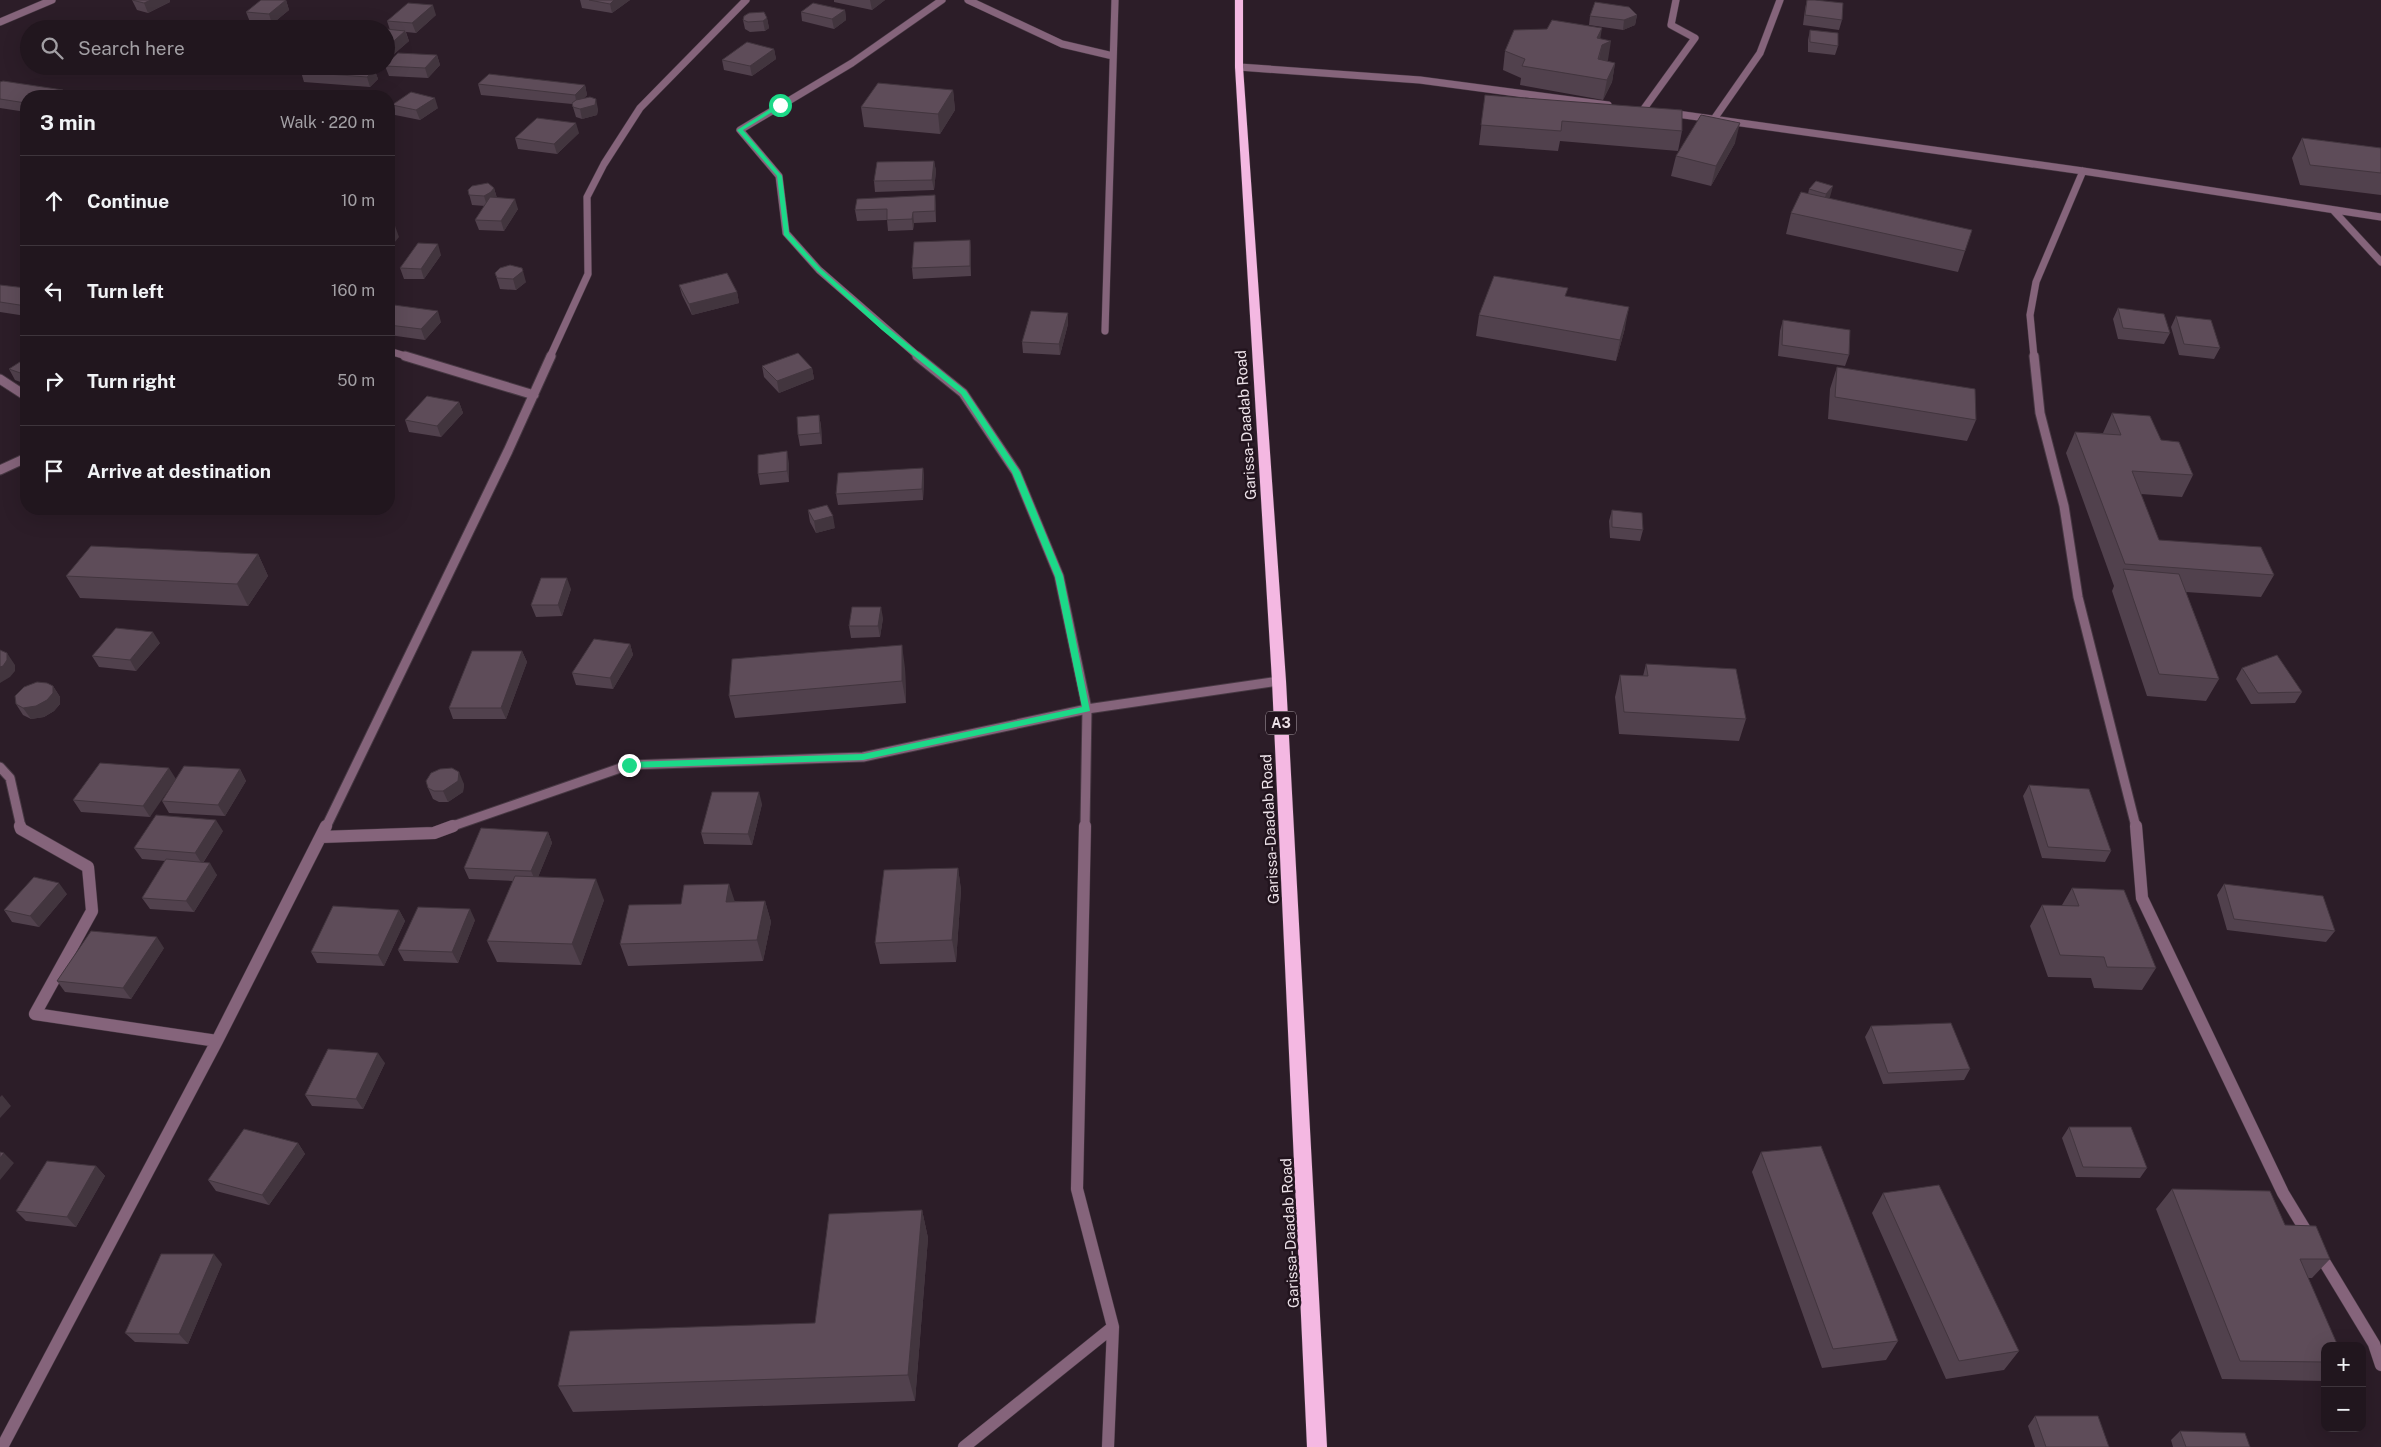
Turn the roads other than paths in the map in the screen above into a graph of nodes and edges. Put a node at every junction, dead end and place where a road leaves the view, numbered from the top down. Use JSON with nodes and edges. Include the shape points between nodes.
{"nodes":[{"id":1,"x":52,"y":0,"type":"edge"},
{"id":2,"x":746,"y":0,"type":"edge"},
{"id":3,"x":927,"y":0,"type":"edge"},
{"id":4,"x":968,"y":0,"type":"edge"},
{"id":5,"x":1115,"y":0,"type":"edge"},
{"id":6,"x":1239,"y":0,"type":"edge"},
{"id":7,"x":1676,"y":0,"type":"edge"},
{"id":8,"x":1780,"y":0,"type":"edge"},
{"id":9,"x":940,"y":2,"type":"edge"},
{"id":10,"x":0,"y":22,"type":"edge"},
{"id":11,"x":1114,"y":56,"type":"junction"},
{"id":12,"x":1239,"y":67,"type":"junction"},
{"id":13,"x":1614,"y":106,"type":"edge"},
{"id":14,"x":1633,"y":108,"type":"edge"},
{"id":15,"x":1643,"y":110,"type":"junction"},
{"id":16,"x":1652,"y":111,"type":"edge"},
{"id":17,"x":1661,"y":112,"type":"edge"},
{"id":18,"x":1714,"y":119,"type":"junction"},
{"id":19,"x":2083,"y":171,"type":"junction"},
{"id":20,"x":2334,"y":210,"type":"junction"},
{"id":21,"x":2381,"y":217,"type":"edge"},
{"id":22,"x":2381,"y":262,"type":"edge"},
{"id":23,"x":1105,"y":331,"type":"dead end"},
{"id":24,"x":395,"y":353,"type":"edge"},
{"id":25,"x":0,"y":379,"type":"edge"},
{"id":26,"x":20,"y":392,"type":"edge"},
{"id":27,"x":534,"y":395,"type":"junction"},
{"id":28,"x":20,"y":461,"type":"edge"},
{"id":29,"x":0,"y":470,"type":"edge"},
{"id":30,"x":1279,"y":681,"type":"junction"},
{"id":31,"x":1087,"y":709,"type":"junction"},
{"id":32,"x":0,"y":767,"type":"edge"},
{"id":33,"x":321,"y":837,"type":"junction"},
{"id":34,"x":217,"y":1041,"type":"junction"},
{"id":35,"x":1113,"y":1327,"type":"junction"},
{"id":36,"x":2381,"y":1365,"type":"edge"},
{"id":37,"x":2,"y":1447,"type":"edge"},
{"id":38,"x":964,"y":1447,"type":"edge"},
{"id":39,"x":1108,"y":1447,"type":"edge"},
{"id":40,"x":1317,"y":1447,"type":"edge"}],
"edges":[{"from":1,"to":10,"type":"street"},
{"from":2,"to":27,"type":"street","via":[[640,108],[604,164],[588,197],[588,274]]},
{"from":3,"to":9,"type":"street"},
{"from":4,"to":11,"type":"street","via":[[1062,44]]},
{"from":5,"to":11,"type":"street"},
{"from":6,"to":12,"type":"highway","name":"Garissa-Daadab Road","number":"A3"},
{"from":7,"to":15,"type":"street","via":[[1672,25],[1695,38]]},
{"from":8,"to":18,"type":"street","via":[[1760,53]]},
{"from":9,"to":31,"type":"street","via":[[852,63],[740,130],[780,176],[786,233],[826,277],[963,393],[1016,472],[1059,576]]},
{"from":11,"to":23,"type":"street"},
{"from":12,"to":13,"type":"street","via":[[1420,80]]},
{"from":12,"to":30,"type":"highway","name":"Garissa-Daadab Road","number":"A3"},
{"from":14,"to":15,"type":"street"},
{"from":15,"to":16,"type":"street"},
{"from":17,"to":18,"type":"street"},
{"from":18,"to":19,"type":"street"},
{"from":19,"to":20,"type":"street"},
{"from":19,"to":36,"type":"street","via":[[2036,282],[2030,315],[2040,413],[2064,506],[2078,597],[2136,825],[2142,898],[2283,1193],[2374,1344]]},
{"from":20,"to":21,"type":"street"},
{"from":20,"to":22,"type":"street"},
{"from":24,"to":27,"type":"street"},
{"from":25,"to":26,"type":"street"},
{"from":27,"to":33,"type":"street"},
{"from":28,"to":29,"type":"street"},
{"from":30,"to":31,"type":"street"},
{"from":30,"to":40,"type":"highway","name":"Garissa-Daadab Road","number":"A3"},
{"from":31,"to":33,"type":"street","via":[[863,757],[629,765],[434,833]]},
{"from":31,"to":35,"type":"street","via":[[1077,1189]]},
{"from":32,"to":34,"type":"street","via":[[10,778],[21,829],[88,867],[92,911],[35,1014]]},
{"from":33,"to":34,"type":"street"},
{"from":34,"to":37,"type":"street"},
{"from":35,"to":38,"type":"street"},
{"from":35,"to":39,"type":"street"}]}
